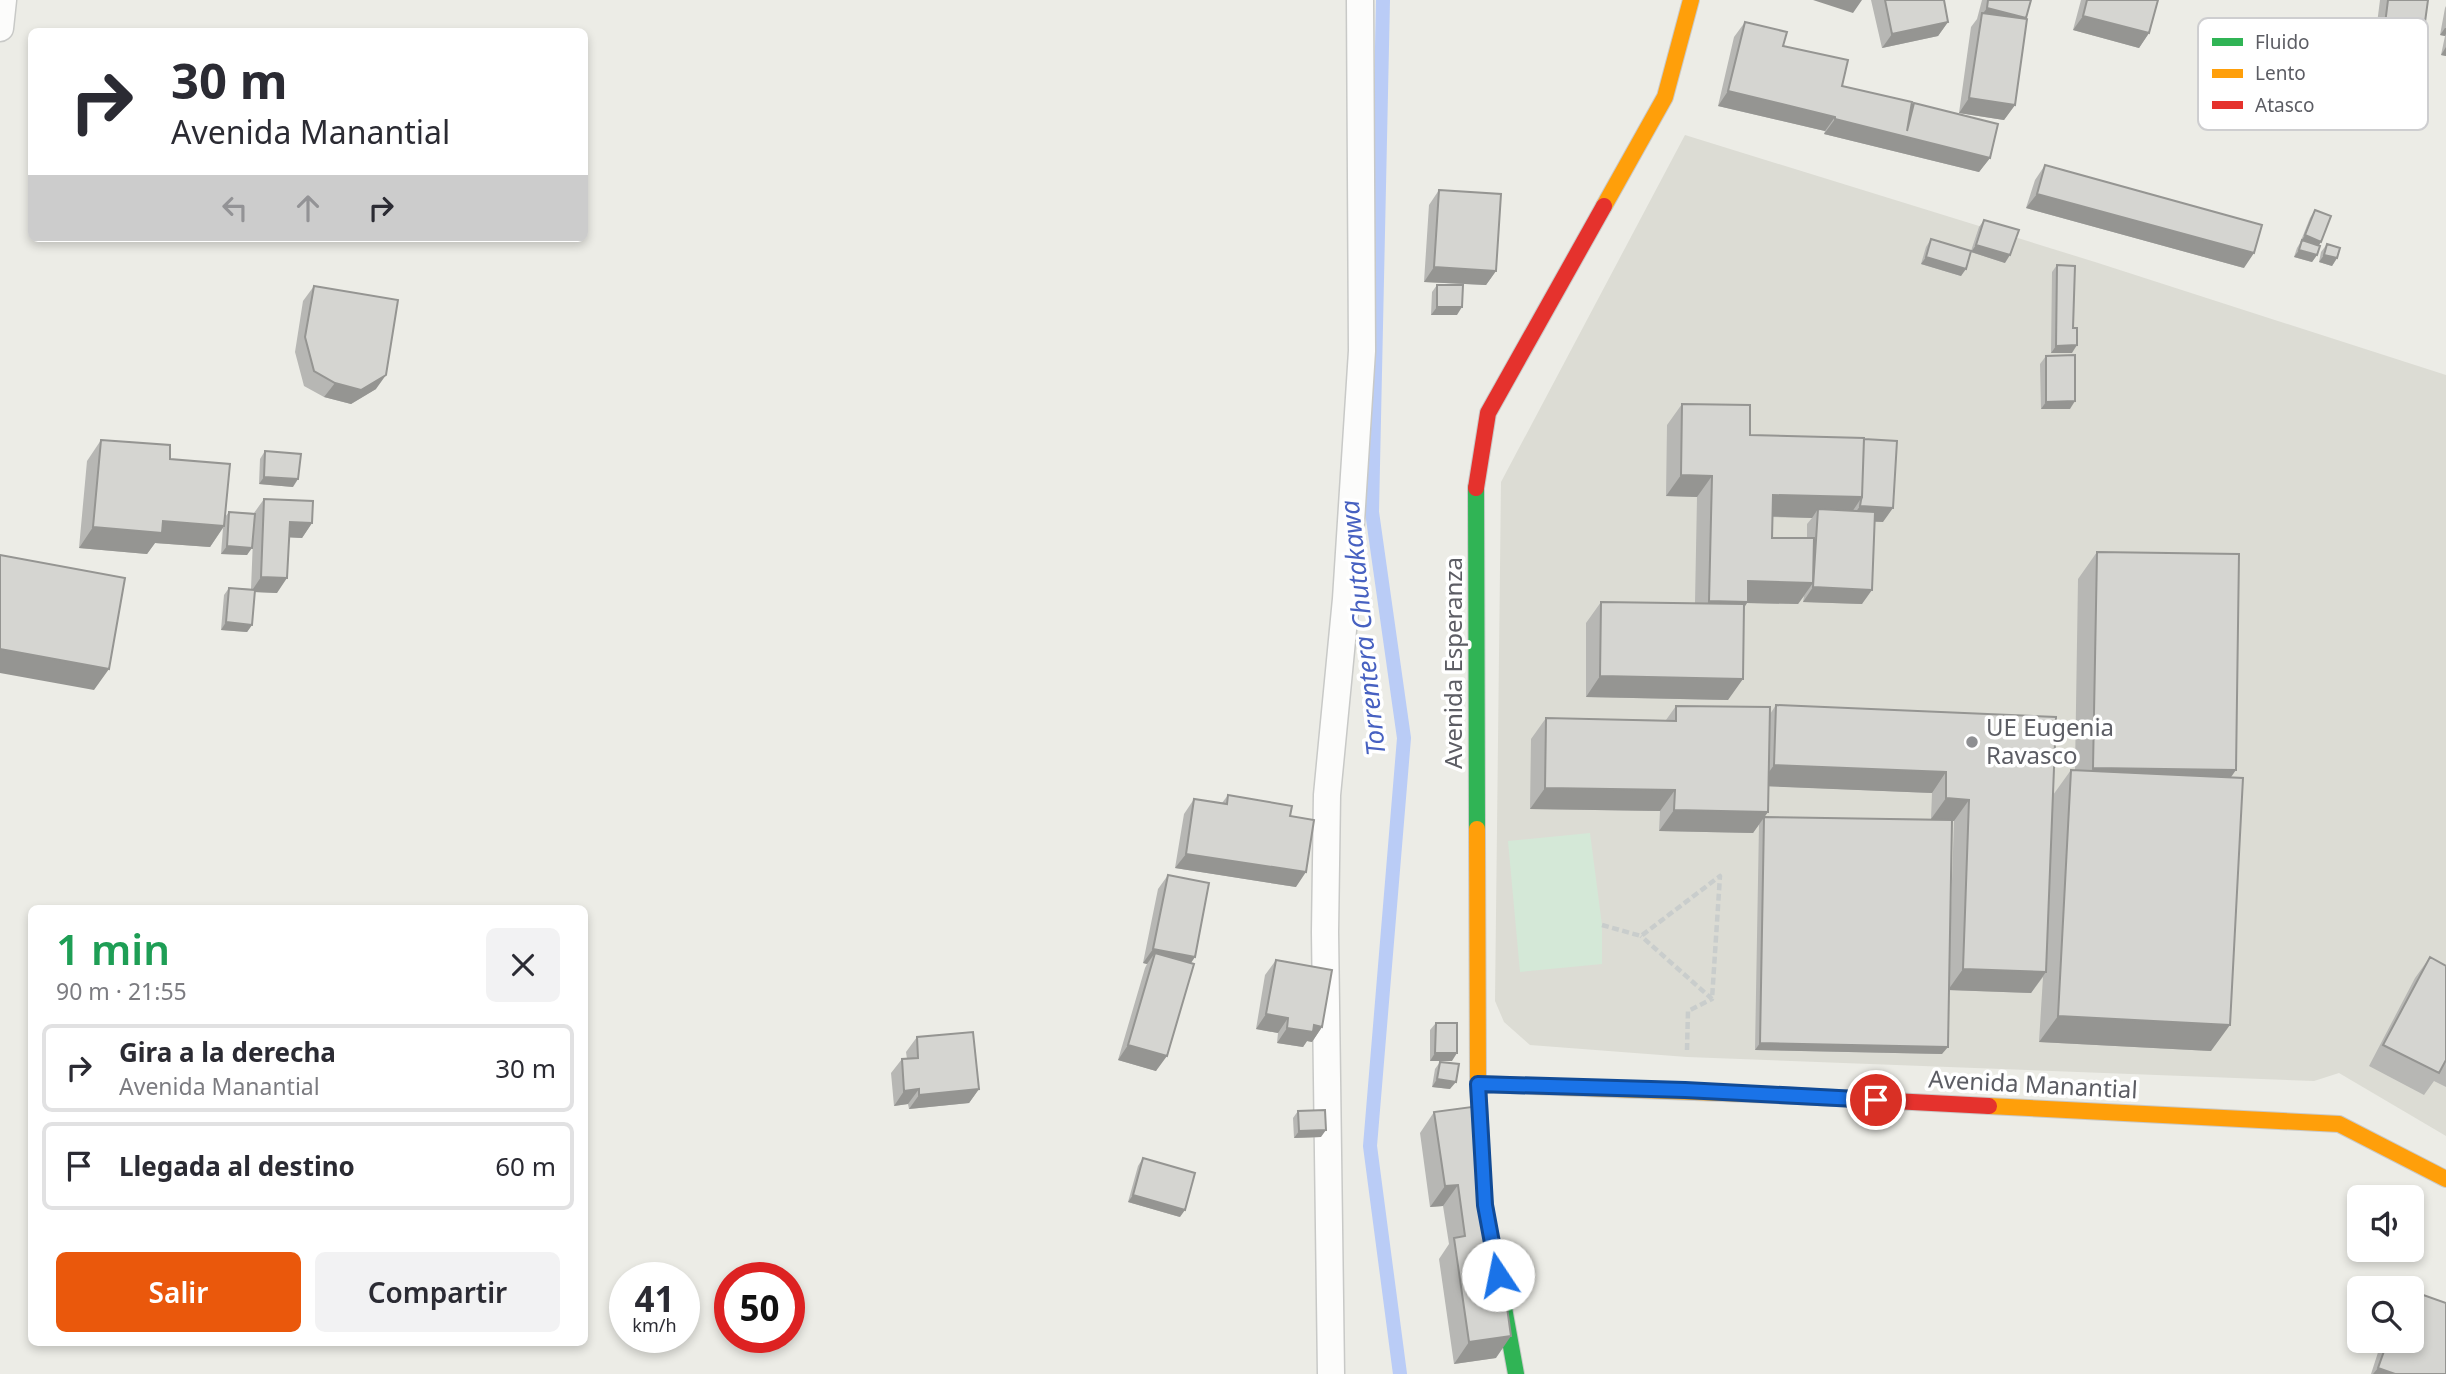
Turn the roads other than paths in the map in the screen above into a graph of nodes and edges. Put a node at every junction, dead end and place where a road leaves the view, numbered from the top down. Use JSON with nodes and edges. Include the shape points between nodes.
{"nodes":[{"id":1,"x":3,"y":0,"type":"edge"},
{"id":2,"x":1360,"y":0,"type":"edge"},
{"id":3,"x":1690,"y":0,"type":"edge"},
{"id":4,"x":0,"y":28,"type":"edge"},
{"id":5,"x":1478,"y":1084,"type":"junction"},
{"id":6,"x":1483,"y":1178,"type":"edge"},
{"id":7,"x":2446,"y":1179,"type":"edge"},
{"id":8,"x":1497,"y":1269,"type":"edge"},
{"id":9,"x":1331,"y":1374,"type":"edge"},
{"id":10,"x":1516,"y":1374,"type":"edge"}],
"edges":[{"from":1,"to":4,"type":"lane"},
{"from":2,"to":9,"type":"lane","via":[[1362,351],[1346,599],[1327,795]]},
{"from":3,"to":5,"type":"main road","name":"Avenida Esperanza","via":[[1665,97],[1488,414],[1476,482]]},
{"from":5,"to":6,"type":"main road","name":"Avenida Esperanza"},
{"from":5,"to":7,"type":"main road","name":"Avenida Manantial","via":[[1685,1090],[2339,1124]]},
{"from":8,"to":10,"type":"main road"}]}
